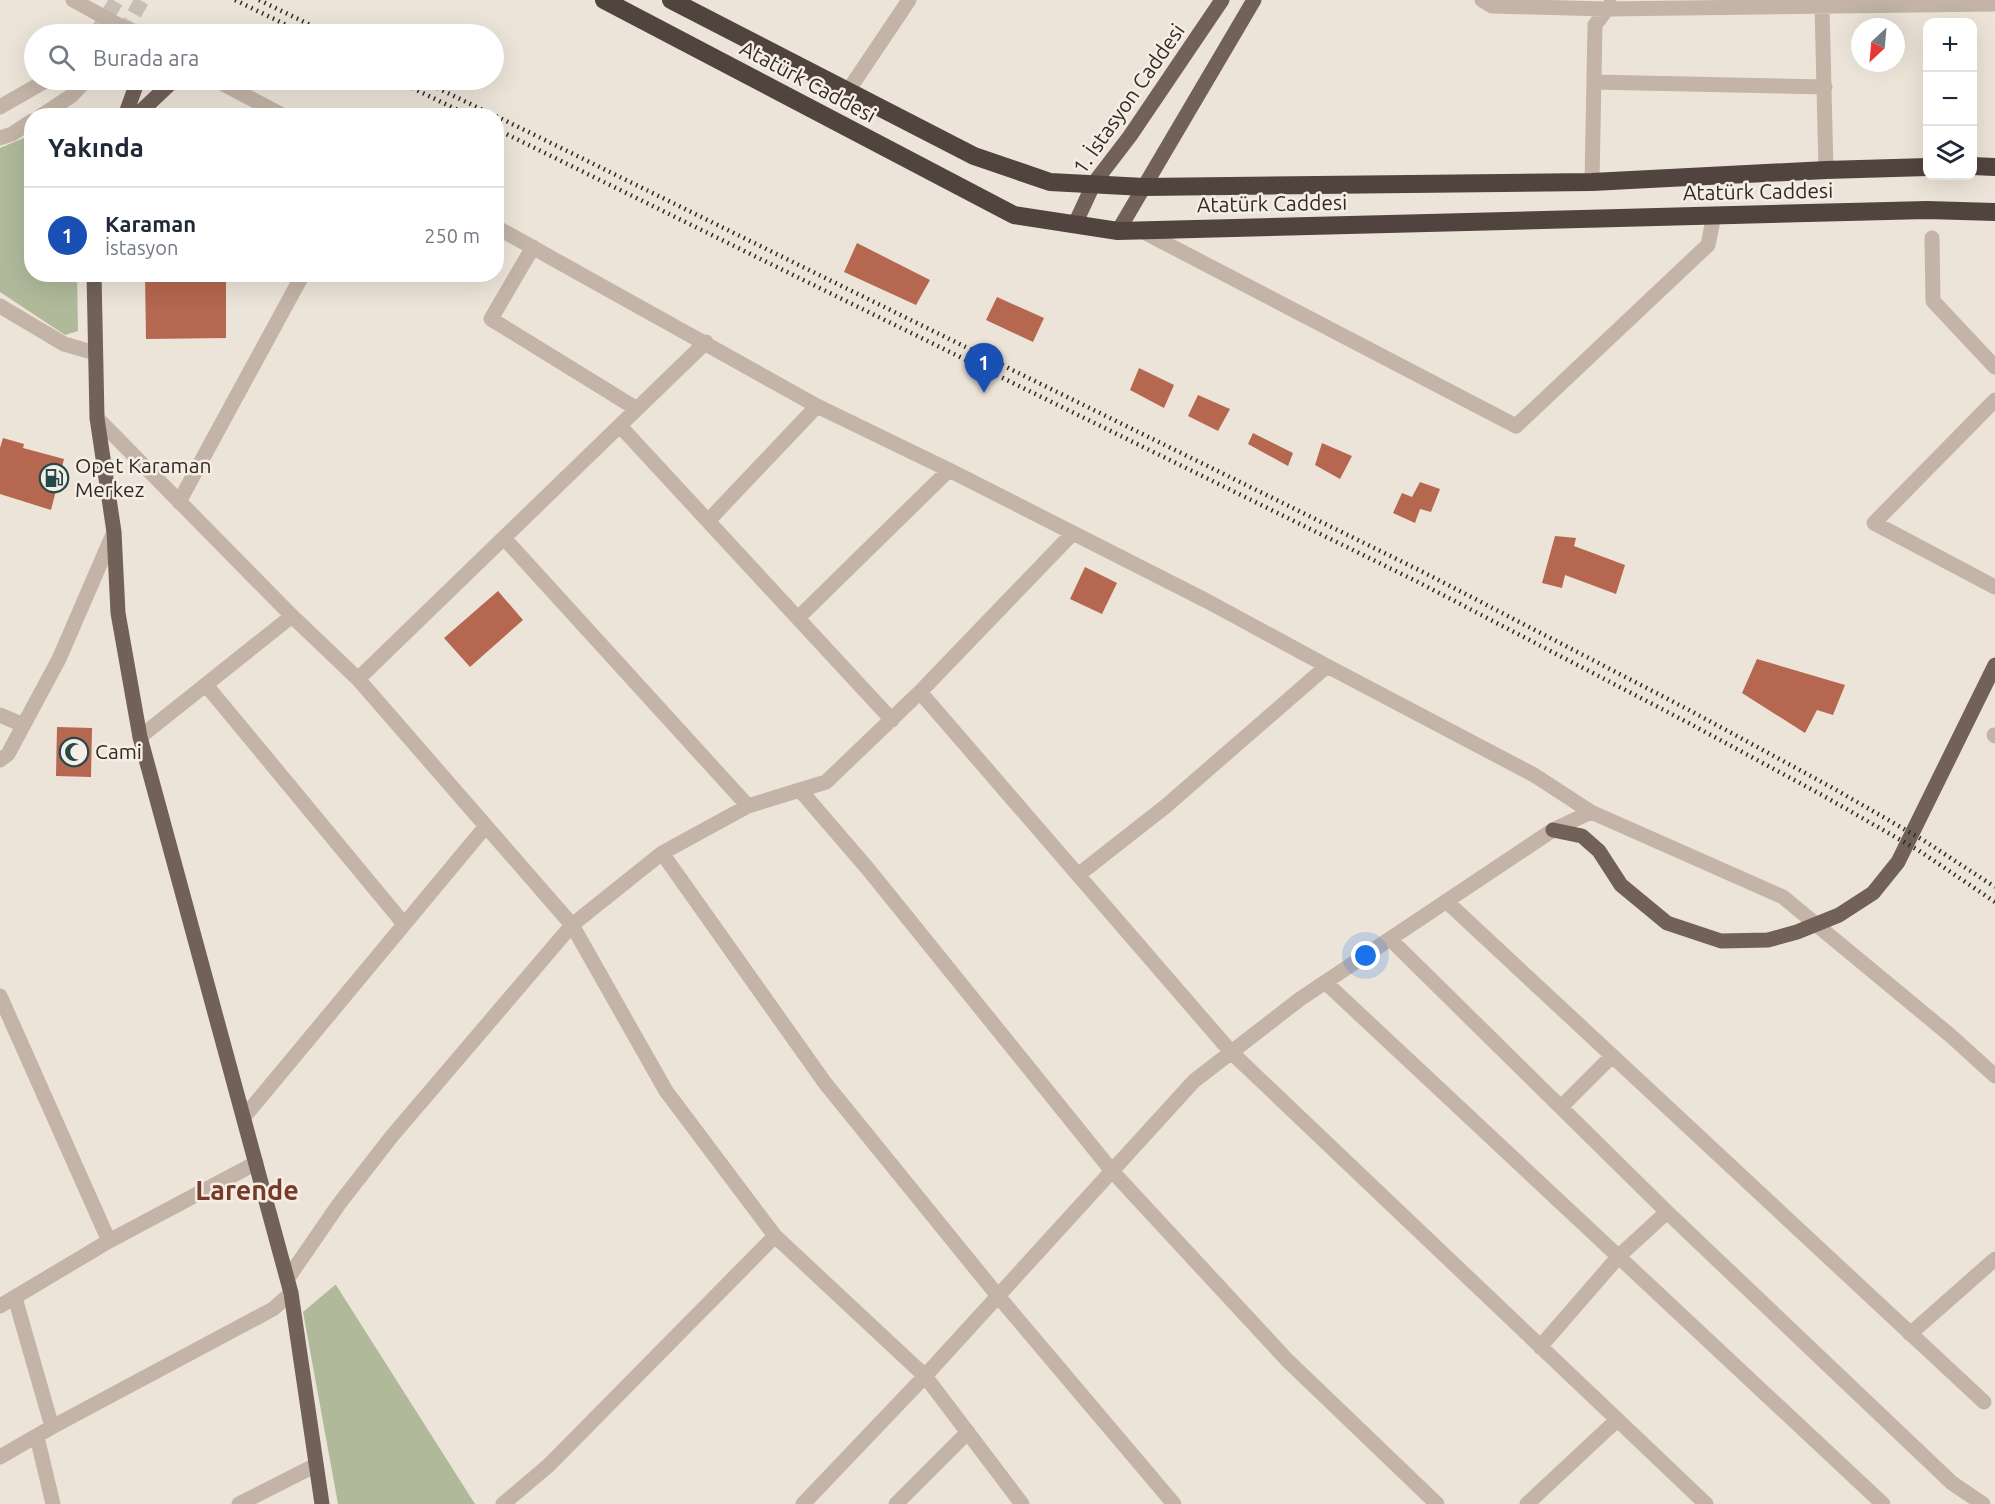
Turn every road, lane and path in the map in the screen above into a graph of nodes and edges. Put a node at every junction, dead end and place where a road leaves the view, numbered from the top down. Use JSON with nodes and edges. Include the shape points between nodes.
{"nodes":[{"id":1,"x":73,"y":0,"type":"edge"},
{"id":2,"x":604,"y":0,"type":"edge"},
{"id":3,"x":671,"y":0,"type":"edge"},
{"id":4,"x":909,"y":0,"type":"edge"},
{"id":5,"x":1222,"y":0,"type":"edge"},
{"id":6,"x":1254,"y":0,"type":"edge"},
{"id":7,"x":1482,"y":0,"type":"edge"},
{"id":8,"x":1825,"y":3,"type":"edge"},
{"id":9,"x":1995,"y":4,"type":"edge"},
{"id":10,"x":1610,"y":5,"type":"edge"},
{"id":11,"x":117,"y":24,"type":"edge"},
{"id":12,"x":1594,"y":82,"type":"junction"},
{"id":13,"x":1825,"y":87,"type":"junction"},
{"id":14,"x":30,"y":90,"type":"edge"},
{"id":15,"x":77,"y":90,"type":"edge"},
{"id":16,"x":134,"y":90,"type":"edge"},
{"id":17,"x":163,"y":90,"type":"edge"},
{"id":18,"x":235,"y":90,"type":"edge"},
{"id":19,"x":848,"y":91,"type":"junction"},
{"id":20,"x":0,"y":107,"type":"edge"},
{"id":21,"x":53,"y":108,"type":"edge"},
{"id":22,"x":128,"y":108,"type":"edge"},
{"id":23,"x":144,"y":108,"type":"edge"},
{"id":24,"x":269,"y":108,"type":"edge"},
{"id":25,"x":24,"y":127,"type":"edge"},
{"id":26,"x":0,"y":138,"type":"edge"},
{"id":27,"x":1977,"y":166,"type":"edge"},
{"id":28,"x":1995,"y":166,"type":"edge"},
{"id":29,"x":1923,"y":167,"type":"edge"},
{"id":30,"x":1826,"y":170,"type":"junction"},
{"id":31,"x":1592,"y":182,"type":"junction"},
{"id":32,"x":1094,"y":183,"type":"junction"},
{"id":33,"x":1144,"y":187,"type":"junction"},
{"id":34,"x":1995,"y":212,"type":"edge"},
{"id":35,"x":1714,"y":215,"type":"junction"},
{"id":36,"x":1075,"y":224,"type":"junction"},
{"id":37,"x":1140,"y":230,"type":"junction"},
{"id":38,"x":504,"y":231,"type":"edge"},
{"id":39,"x":1118,"y":231,"type":"junction"},
{"id":40,"x":1932,"y":238,"type":"dead end"},
{"id":41,"x":534,"y":247,"type":"junction"},
{"id":42,"x":94,"y":282,"type":"edge"},
{"id":43,"x":299,"y":282,"type":"edge"},
{"id":44,"x":0,"y":306,"type":"edge"},
{"id":45,"x":706,"y":342,"type":"junction"},
{"id":46,"x":95,"y":353,"type":"junction"},
{"id":47,"x":1995,"y":367,"type":"edge"},
{"id":48,"x":1995,"y":400,"type":"edge"},
{"id":49,"x":817,"y":406,"type":"junction"},
{"id":50,"x":637,"y":409,"type":"junction"},
{"id":51,"x":97,"y":418,"type":"junction"},
{"id":52,"x":620,"y":426,"type":"junction"},
{"id":53,"x":949,"y":470,"type":"junction"},
{"id":54,"x":179,"y":502,"type":"junction"},
{"id":55,"x":708,"y":521,"type":"junction"},
{"id":56,"x":114,"y":532,"type":"junction"},
{"id":57,"x":1072,"y":534,"type":"junction"},
{"id":58,"x":504,"y":538,"type":"junction"},
{"id":59,"x":1995,"y":587,"type":"edge"},
{"id":60,"x":292,"y":616,"type":"junction"},
{"id":61,"x":798,"y":618,"type":"junction"},
{"id":62,"x":1995,"y":665,"type":"edge"},
{"id":63,"x":1327,"y":666,"type":"junction"},
{"id":64,"x":358,"y":679,"type":"junction"},
{"id":65,"x":206,"y":685,"type":"junction"},
{"id":66,"x":920,"y":693,"type":"junction"},
{"id":67,"x":0,"y":715,"type":"edge"},
{"id":68,"x":892,"y":720,"type":"junction"},
{"id":69,"x":23,"y":725,"type":"junction"},
{"id":70,"x":140,"y":737,"type":"junction"},
{"id":71,"x":0,"y":760,"type":"edge"},
{"id":72,"x":800,"y":790,"type":"junction"},
{"id":73,"x":748,"y":806,"type":"junction"},
{"id":74,"x":1591,"y":812,"type":"junction"},
{"id":75,"x":486,"y":826,"type":"junction"},
{"id":76,"x":1553,"y":830,"type":"junction"},
{"id":77,"x":662,"y":853,"type":"junction"},
{"id":78,"x":1078,"y":875,"type":"junction"},
{"id":79,"x":1446,"y":901,"type":"junction"},
{"id":80,"x":404,"y":924,"type":"junction"},
{"id":81,"x":572,"y":925,"type":"junction"},
{"id":82,"x":1390,"y":939,"type":"junction"},
{"id":83,"x":1326,"y":982,"type":"junction"},
{"id":84,"x":0,"y":996,"type":"edge"},
{"id":85,"x":1231,"y":1052,"type":"junction"},
{"id":86,"x":1612,"y":1056,"type":"junction"},
{"id":87,"x":1995,"y":1076,"type":"edge"},
{"id":88,"x":1561,"y":1107,"type":"junction"},
{"id":89,"x":243,"y":1117,"type":"junction"},
{"id":90,"x":256,"y":1162,"type":"junction"},
{"id":91,"x":1112,"y":1171,"type":"junction"},
{"id":92,"x":1667,"y":1212,"type":"junction"},
{"id":93,"x":776,"y":1236,"type":"junction"},
{"id":94,"x":109,"y":1241,"type":"junction"},
{"id":95,"x":1619,"y":1256,"type":"junction"},
{"id":96,"x":1995,"y":1259,"type":"edge"},
{"id":97,"x":290,"y":1286,"type":"junction"},
{"id":98,"x":998,"y":1296,"type":"junction"},
{"id":99,"x":15,"y":1298,"type":"junction"},
{"id":100,"x":0,"y":1306,"type":"edge"},
{"id":101,"x":1910,"y":1334,"type":"junction"},
{"id":102,"x":1540,"y":1347,"type":"junction"},
{"id":103,"x":925,"y":1376,"type":"junction"},
{"id":104,"x":1984,"y":1402,"type":"dead end"},
{"id":105,"x":1617,"y":1420,"type":"junction"},
{"id":106,"x":52,"y":1427,"type":"junction"},
{"id":107,"x":968,"y":1432,"type":"junction"},
{"id":108,"x":37,"y":1437,"type":"junction"},
{"id":109,"x":0,"y":1457,"type":"edge"},
{"id":110,"x":316,"y":1465,"type":"junction"},
{"id":111,"x":52,"y":1504,"type":"edge"},
{"id":112,"x":239,"y":1504,"type":"edge"},
{"id":113,"x":322,"y":1504,"type":"edge"},
{"id":114,"x":503,"y":1504,"type":"edge"},
{"id":115,"x":803,"y":1504,"type":"edge"},
{"id":116,"x":896,"y":1504,"type":"edge"},
{"id":117,"x":1022,"y":1504,"type":"edge"},
{"id":118,"x":1174,"y":1504,"type":"edge"},
{"id":119,"x":1437,"y":1504,"type":"edge"},
{"id":120,"x":1527,"y":1504,"type":"edge"},
{"id":121,"x":1706,"y":1504,"type":"edge"},
{"id":122,"x":1883,"y":1504,"type":"edge"},
{"id":123,"x":1983,"y":1504,"type":"edge"}],
"edges":[{"from":1,"to":11,"type":"street"},
{"from":2,"to":36,"type":"highway","name":"Atatürk Caddesi","via":[[1014,215]]},
{"from":3,"to":19,"type":"highway","name":"Atatürk Caddesi"},
{"from":4,"to":19,"type":"street"},
{"from":5,"to":32,"type":"main road","name":"1. İstasyon Caddesi"},
{"from":6,"to":33,"type":"main road"},
{"from":7,"to":10,"type":"street","via":[[1492,6]]},
{"from":8,"to":9,"type":"street"},
{"from":8,"to":10,"type":"street"},
{"from":8,"to":13,"type":"street"},
{"from":10,"to":12,"type":"street","via":[[1595,25]]},
{"from":12,"to":13,"type":"street"},
{"from":12,"to":31,"type":"street"},
{"from":13,"to":30,"type":"street"},
{"from":14,"to":20,"type":"street"},
{"from":15,"to":21,"type":"street"},
{"from":16,"to":22,"type":"main road"},
{"from":17,"to":23,"type":"main road"},
{"from":18,"to":24,"type":"street"},
{"from":19,"to":32,"type":"highway","name":"Atatürk Caddesi","via":[[974,156],[1050,182]]},
{"from":25,"to":26,"type":"street"},
{"from":27,"to":28,"type":"highway"},
{"from":29,"to":30,"type":"highway","name":"Atatürk Caddesi"},
{"from":30,"to":31,"type":"highway","name":"Atatürk Caddesi"},
{"from":31,"to":33,"type":"highway","name":"Atatürk Caddesi"},
{"from":32,"to":33,"type":"highway","name":"Atatürk Caddesi"},
{"from":32,"to":36,"type":"main road","name":"1. İstasyon Caddesi"},
{"from":33,"to":39,"type":"main road"},
{"from":34,"to":35,"type":"highway","name":"Atatürk Caddesi"},
{"from":35,"to":37,"type":"highway","name":"Atatürk Caddesi"},
{"from":35,"to":37,"type":"street","via":[[1708,245],[1516,426]]},
{"from":36,"to":39,"type":"highway","name":"Atatürk Caddesi"},
{"from":37,"to":39,"type":"highway","name":"Atatürk Caddesi"},
{"from":38,"to":41,"type":"street"},
{"from":40,"to":47,"type":"street","via":[[1933,301]]},
{"from":41,"to":45,"type":"street"},
{"from":41,"to":50,"type":"street","via":[[490,319]]},
{"from":42,"to":46,"type":"main road"},
{"from":43,"to":54,"type":"street"},
{"from":44,"to":46,"type":"street","via":[[64,344]]},
{"from":45,"to":49,"type":"street"},
{"from":45,"to":50,"type":"street"},
{"from":46,"to":51,"type":"main road"},
{"from":48,"to":59,"type":"street","via":[[1874,523]]},
{"from":49,"to":53,"type":"street"},
{"from":49,"to":55,"type":"street"},
{"from":50,"to":52,"type":"street"},
{"from":51,"to":54,"type":"street"},
{"from":51,"to":56,"type":"main road"},
{"from":52,"to":55,"type":"street"},
{"from":52,"to":58,"type":"street"},
{"from":53,"to":57,"type":"street"},
{"from":53,"to":61,"type":"street"},
{"from":54,"to":60,"type":"street"},
{"from":55,"to":61,"type":"street"},
{"from":56,"to":69,"type":"street","via":[[59,659]]},
{"from":56,"to":70,"type":"main road","via":[[118,613]]},
{"from":57,"to":63,"type":"street"},
{"from":57,"to":66,"type":"street"},
{"from":58,"to":64,"type":"street"},
{"from":58,"to":73,"type":"street"},
{"from":60,"to":64,"type":"street"},
{"from":60,"to":65,"type":"street"},
{"from":61,"to":68,"type":"street"},
{"from":62,"to":76,"type":"main road","via":[[1898,862],[1873,892],[1839,915],[1797,932],[1768,940],[1721,941],[1667,923],[1621,885],[1599,851],[1582,836]]},
{"from":63,"to":74,"type":"street","via":[[1534,775]]},
{"from":63,"to":78,"type":"street","via":[[1166,806]]},
{"from":64,"to":75,"type":"street"},
{"from":65,"to":70,"type":"street"},
{"from":65,"to":80,"type":"street"},
{"from":66,"to":68,"type":"street"},
{"from":66,"to":78,"type":"street"},
{"from":67,"to":69,"type":"street"},
{"from":68,"to":72,"type":"street","via":[[826,782]]},
{"from":69,"to":71,"type":"street","via":[[8,754]]},
{"from":70,"to":89,"type":"main road"},
{"from":72,"to":73,"type":"street"},
{"from":72,"to":91,"type":"street"},
{"from":73,"to":77,"type":"street"},
{"from":74,"to":76,"type":"street"},
{"from":74,"to":87,"type":"street","via":[[1783,897]]},
{"from":75,"to":80,"type":"street"},
{"from":75,"to":81,"type":"street"},
{"from":76,"to":79,"type":"street"},
{"from":77,"to":81,"type":"street"},
{"from":77,"to":98,"type":"street","via":[[825,1083]]},
{"from":78,"to":85,"type":"street"},
{"from":79,"to":82,"type":"street"},
{"from":79,"to":86,"type":"street"},
{"from":80,"to":89,"type":"street"},
{"from":81,"to":93,"type":"street","via":[[666,1091]]},
{"from":81,"to":97,"type":"street","via":[[339,1204]]},
{"from":82,"to":83,"type":"street"},
{"from":82,"to":88,"type":"street"},
{"from":83,"to":85,"type":"street"},
{"from":83,"to":95,"type":"street"},
{"from":84,"to":94,"type":"street"},
{"from":85,"to":91,"type":"street","via":[[1194,1080]]},
{"from":85,"to":102,"type":"street"},
{"from":86,"to":88,"type":"street"},
{"from":86,"to":101,"type":"street"},
{"from":88,"to":92,"type":"street"},
{"from":89,"to":90,"type":"main road"},
{"from":90,"to":94,"type":"street"},
{"from":90,"to":97,"type":"main road"},
{"from":91,"to":98,"type":"street"},
{"from":91,"to":119,"type":"street","via":[[1287,1360]]},
{"from":92,"to":95,"type":"street"},
{"from":92,"to":123,"type":"street","via":[[1952,1483]]},
{"from":93,"to":103,"type":"street"},
{"from":93,"to":114,"type":"street","via":[[549,1465]]},
{"from":94,"to":99,"type":"street"},
{"from":95,"to":102,"type":"street"},
{"from":95,"to":122,"type":"street"},
{"from":96,"to":101,"type":"street"},
{"from":97,"to":106,"type":"street","via":[[273,1309]]},
{"from":97,"to":110,"type":"main road"},
{"from":98,"to":103,"type":"street"},
{"from":98,"to":118,"type":"street"},
{"from":99,"to":100,"type":"street"},
{"from":99,"to":106,"type":"street"},
{"from":101,"to":104,"type":"street"},
{"from":102,"to":105,"type":"street"},
{"from":103,"to":107,"type":"street"},
{"from":103,"to":115,"type":"street"},
{"from":105,"to":120,"type":"street"},
{"from":105,"to":121,"type":"street"},
{"from":106,"to":108,"type":"street"},
{"from":107,"to":116,"type":"street"},
{"from":107,"to":117,"type":"street"},
{"from":108,"to":109,"type":"street"},
{"from":108,"to":111,"type":"street"},
{"from":110,"to":112,"type":"street"},
{"from":110,"to":113,"type":"main road"}]}
